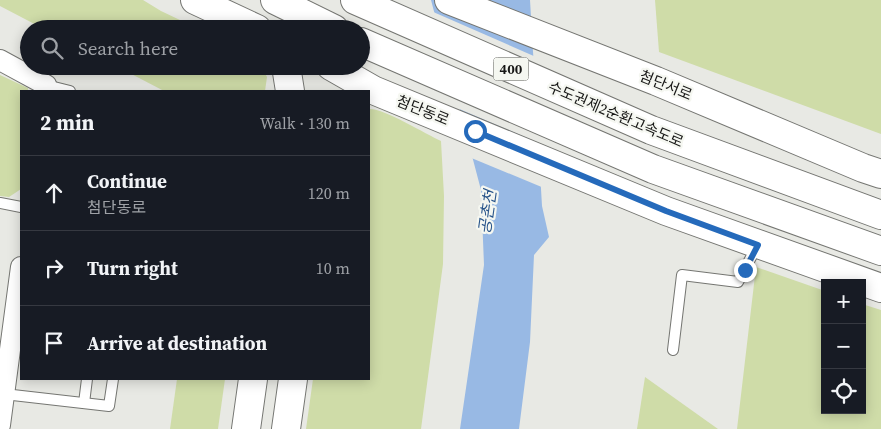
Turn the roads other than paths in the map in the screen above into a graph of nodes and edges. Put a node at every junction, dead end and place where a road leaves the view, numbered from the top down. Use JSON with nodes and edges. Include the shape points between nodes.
{"nodes":[{"id":1,"x":196,"y":0,"type":"edge"},
{"id":2,"x":275,"y":0,"type":"edge"},
{"id":3,"x":449,"y":0,"type":"edge"},
{"id":4,"x":363,"y":4,"type":"edge"},
{"id":5,"x":238,"y":20,"type":"edge"},
{"id":6,"x":316,"y":20,"type":"edge"},
{"id":7,"x":370,"y":46,"type":"edge"},
{"id":8,"x":0,"y":60,"type":"edge"},
{"id":9,"x":20,"y":72,"type":"edge"},
{"id":10,"x":24,"y":75,"type":"edge"},
{"id":11,"x":288,"y":75,"type":"edge"},
{"id":12,"x":346,"y":75,"type":"edge"},
{"id":13,"x":45,"y":88,"type":"edge"},
{"id":14,"x":62,"y":90,"type":"edge"},
{"id":15,"x":290,"y":90,"type":"edge"},
{"id":16,"x":370,"y":90,"type":"edge"},
{"id":17,"x":881,"y":174,"type":"edge"},
{"id":18,"x":0,"y":204,"type":"edge"},
{"id":19,"x":20,"y":207,"type":"edge"},
{"id":20,"x":881,"y":215,"type":"edge"},
{"id":21,"x":758,"y":245,"type":"junction"},
{"id":22,"x":881,"y":251,"type":"edge"},
{"id":23,"x":20,"y":285,"type":"edge"},
{"id":24,"x":881,"y":288,"type":"edge"},
{"id":25,"x":17,"y":338,"type":"edge"},
{"id":26,"x":673,"y":350,"type":"dead end"},
{"id":27,"x":87,"y":380,"type":"edge"},
{"id":28,"x":113,"y":380,"type":"edge"},
{"id":29,"x":253,"y":380,"type":"edge"},
{"id":30,"x":293,"y":380,"type":"edge"},
{"id":31,"x":4,"y":394,"type":"junction"},
{"id":32,"x":84,"y":403,"type":"junction"},
{"id":33,"x":0,"y":425,"type":"edge"},
{"id":34,"x":246,"y":429,"type":"edge"},
{"id":35,"x":286,"y":429,"type":"edge"}],
"edges":[{"from":1,"to":5,"type":"main road"},
{"from":2,"to":6,"type":"main road"},
{"from":3,"to":17,"type":"main road","name":"첨단서로"},
{"from":4,"to":20,"type":"main road","name":"수도권제2순환고속도로","number":"400","via":[[650,130]]},
{"from":7,"to":22,"type":"main road","number":"400","via":[[653,169]]},
{"from":8,"to":9,"type":"street"},
{"from":10,"to":13,"type":"street"},
{"from":11,"to":15,"type":"main road"},
{"from":12,"to":16,"type":"main road","name":"첨단동로"},
{"from":13,"to":14,"type":"lane"},
{"from":16,"to":21,"type":"main road","name":"첨단동로","via":[[666,211]]},
{"from":18,"to":19,"type":"lane"},
{"from":21,"to":24,"type":"main road","name":"첨단동로"},
{"from":21,"to":26,"type":"lane","via":[[738,282],[682,275]]},
{"from":23,"to":25,"type":"street"},
{"from":25,"to":31,"type":"street"},
{"from":27,"to":32,"type":"lane"},
{"from":28,"to":32,"type":"lane","via":[[109,406]]},
{"from":29,"to":34,"type":"main road"},
{"from":30,"to":35,"type":"main road"},
{"from":31,"to":32,"type":"lane"},
{"from":31,"to":33,"type":"street"}]}
